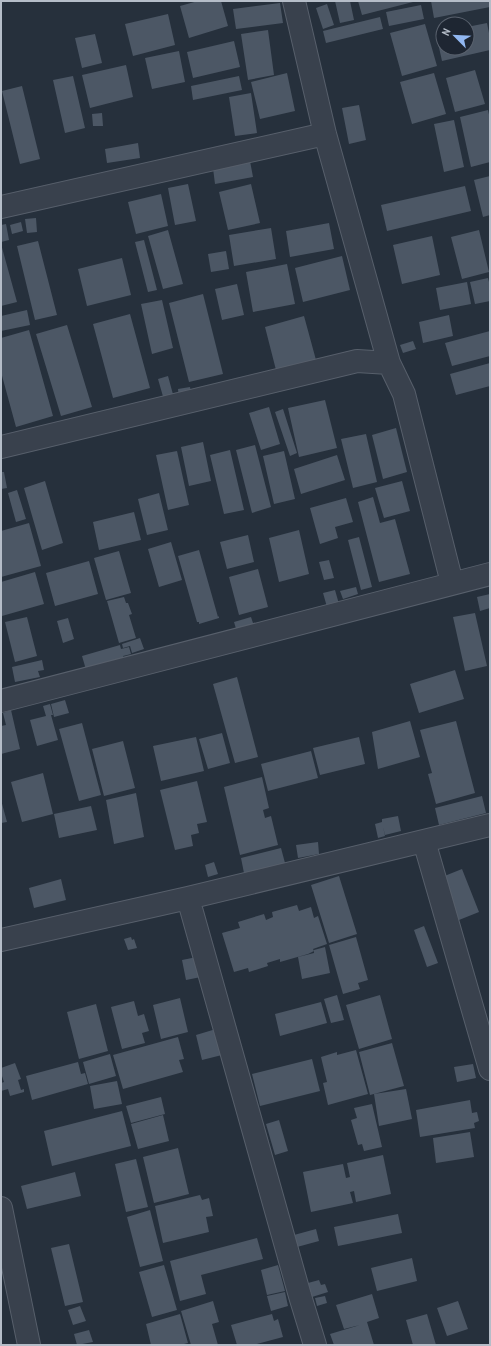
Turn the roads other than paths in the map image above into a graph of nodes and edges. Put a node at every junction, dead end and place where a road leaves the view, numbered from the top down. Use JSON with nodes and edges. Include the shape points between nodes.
{"nodes":[{"id":1,"x":294,"y":1,"type":"edge"},
{"id":2,"x":325,"y":134,"type":"junction"},
{"id":3,"x":1,"y":207,"type":"edge"},
{"id":4,"x":389,"y":363,"type":"junction"},
{"id":5,"x":1,"y":447,"type":"edge"},
{"id":6,"x":490,"y":574,"type":"edge"},
{"id":7,"x":452,"y":583,"type":"junction"},
{"id":8,"x":1,"y":702,"type":"edge"},
{"id":9,"x":490,"y":825,"type":"edge"},
{"id":10,"x":424,"y":841,"type":"junction"},
{"id":11,"x":188,"y":898,"type":"junction"},
{"id":12,"x":1,"y":940,"type":"edge"},
{"id":13,"x":490,"y":1070,"type":"edge"},
{"id":14,"x":1,"y":1208,"type":"edge"},
{"id":15,"x":29,"y":1345,"type":"edge"},
{"id":16,"x":316,"y":1345,"type":"edge"}],
"edges":[{"from":1,"to":2,"type":"street"},
{"from":2,"to":3,"type":"street"},
{"from":2,"to":4,"type":"street"},
{"from":4,"to":5,"type":"street","via":[[357,361]]},
{"from":4,"to":7,"type":"street","via":[[404,394]]},
{"from":6,"to":7,"type":"street"},
{"from":7,"to":8,"type":"street"},
{"from":9,"to":10,"type":"street"},
{"from":10,"to":11,"type":"street"},
{"from":10,"to":13,"type":"street"},
{"from":11,"to":12,"type":"street"},
{"from":11,"to":16,"type":"street"},
{"from":14,"to":15,"type":"street"}]}
